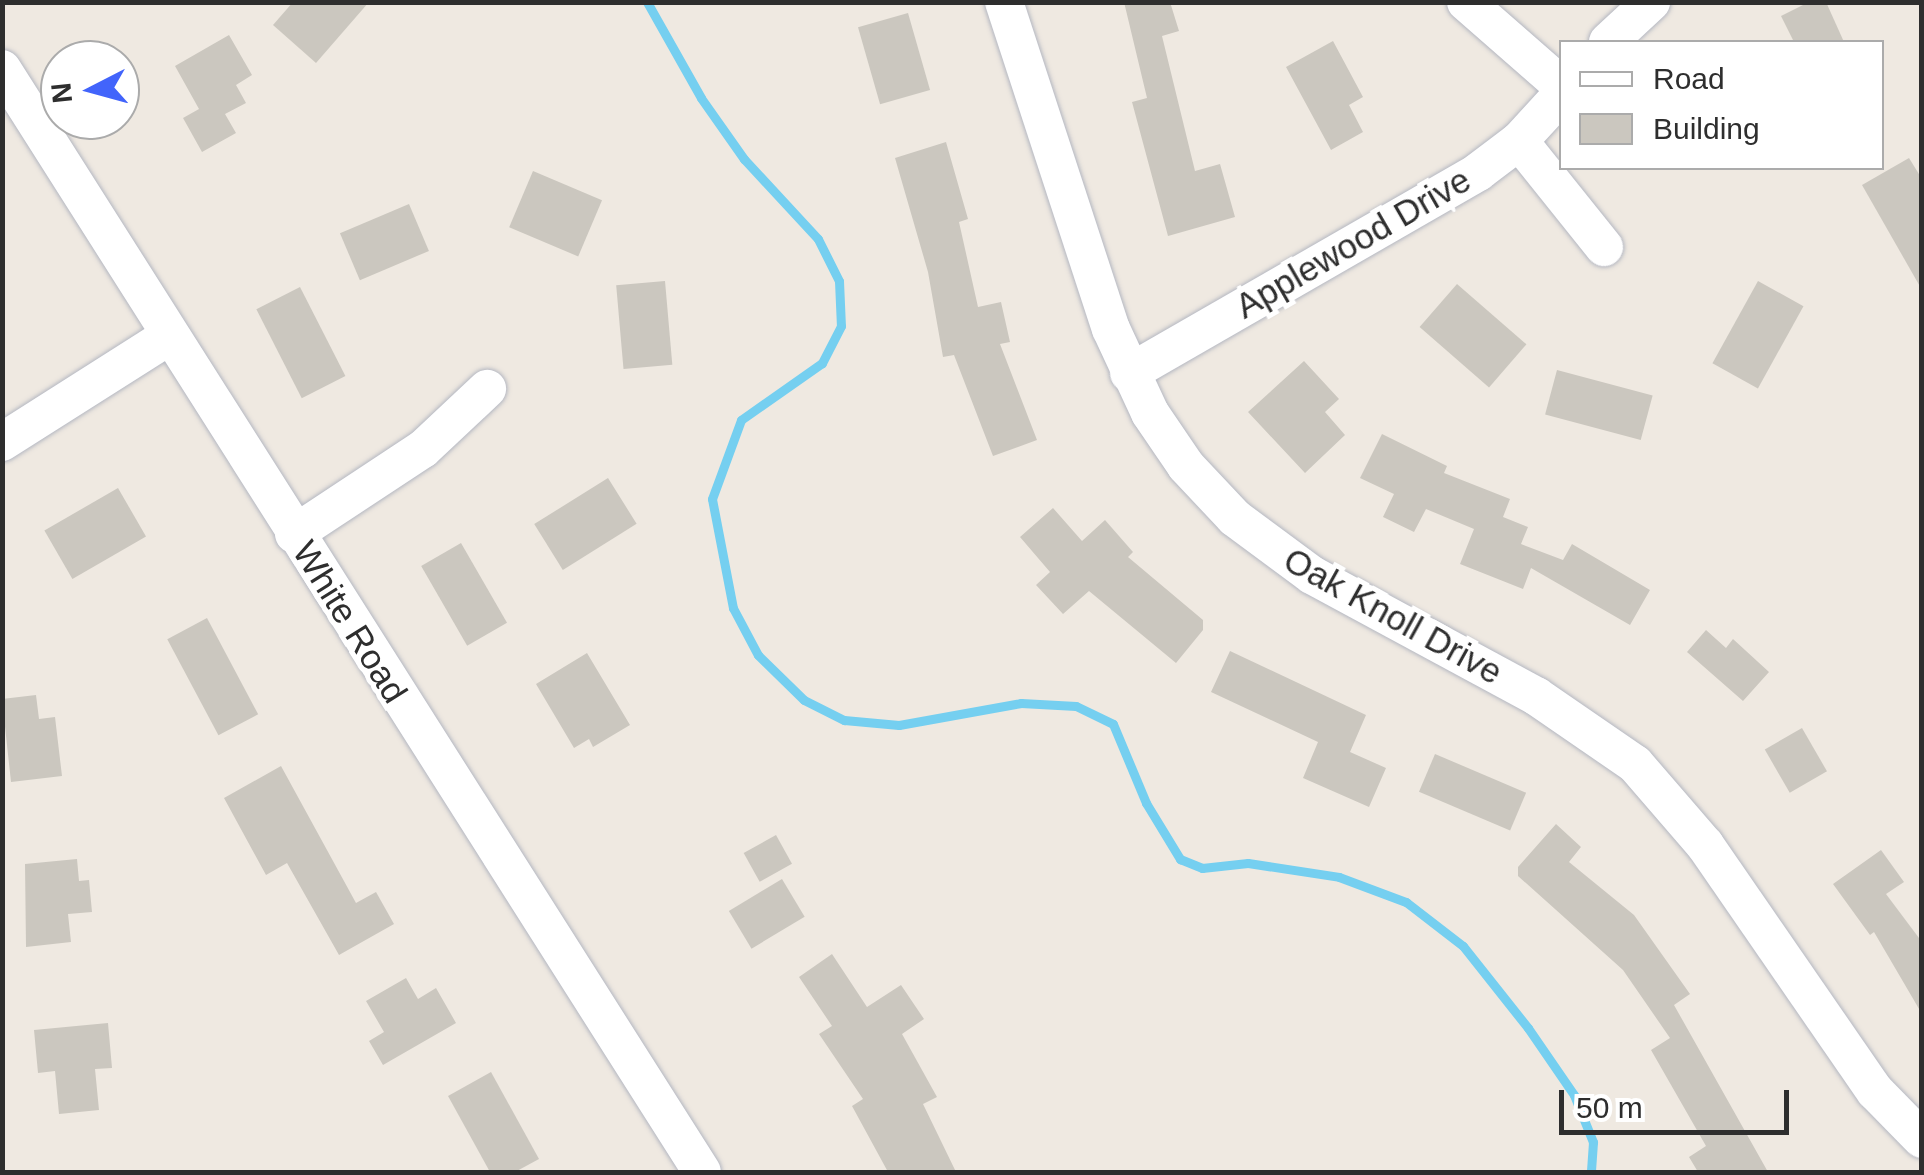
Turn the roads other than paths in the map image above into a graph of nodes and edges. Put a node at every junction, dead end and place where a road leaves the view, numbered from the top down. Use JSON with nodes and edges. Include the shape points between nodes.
{"nodes":[{"id":1,"x":1004,"y":2,"type":"edge"},
{"id":2,"x":1466,"y":2,"type":"edge"},
{"id":3,"x":1651,"y":2,"type":"edge"},
{"id":4,"x":1610,"y":40,"type":"edge"},
{"id":5,"x":2,"y":69,"type":"edge"},
{"id":6,"x":1559,"y":83,"type":"edge"},
{"id":7,"x":1559,"y":97,"type":"edge"},
{"id":8,"x":1519,"y":141,"type":"junction"},
{"id":9,"x":1604,"y":247,"type":"dead end"},
{"id":10,"x":169,"y":336,"type":"junction"},
{"id":11,"x":1129,"y":372,"type":"junction"},
{"id":12,"x":487,"y":388,"type":"dead end"},
{"id":13,"x":2,"y":442,"type":"edge"},
{"id":14,"x":294,"y":534,"type":"junction"},
{"id":15,"x":1922,"y":1140,"type":"edge"},
{"id":16,"x":702,"y":1172,"type":"edge"}],
"edges":[{"from":1,"to":11,"type":"street","name":"Oak Knoll Drive"},
{"from":2,"to":6,"type":"street"},
{"from":3,"to":4,"type":"street"},
{"from":5,"to":10,"type":"street","name":"White Road"},
{"from":7,"to":8,"type":"street","name":"Applewood Drive"},
{"from":8,"to":9,"type":"street"},
{"from":8,"to":11,"type":"street","name":"Applewood Drive","via":[[1461,182]]},
{"from":10,"to":13,"type":"street"},
{"from":10,"to":14,"type":"street","name":"White Road"},
{"from":11,"to":15,"type":"street","name":"Oak Knoll Drive","via":[[1186,466],[1272,548],[1536,696],[1634,764],[1705,845],[1875,1091]]},
{"from":12,"to":14,"type":"street","via":[[423,450]]},
{"from":14,"to":16,"type":"street","name":"White Road"}]}
